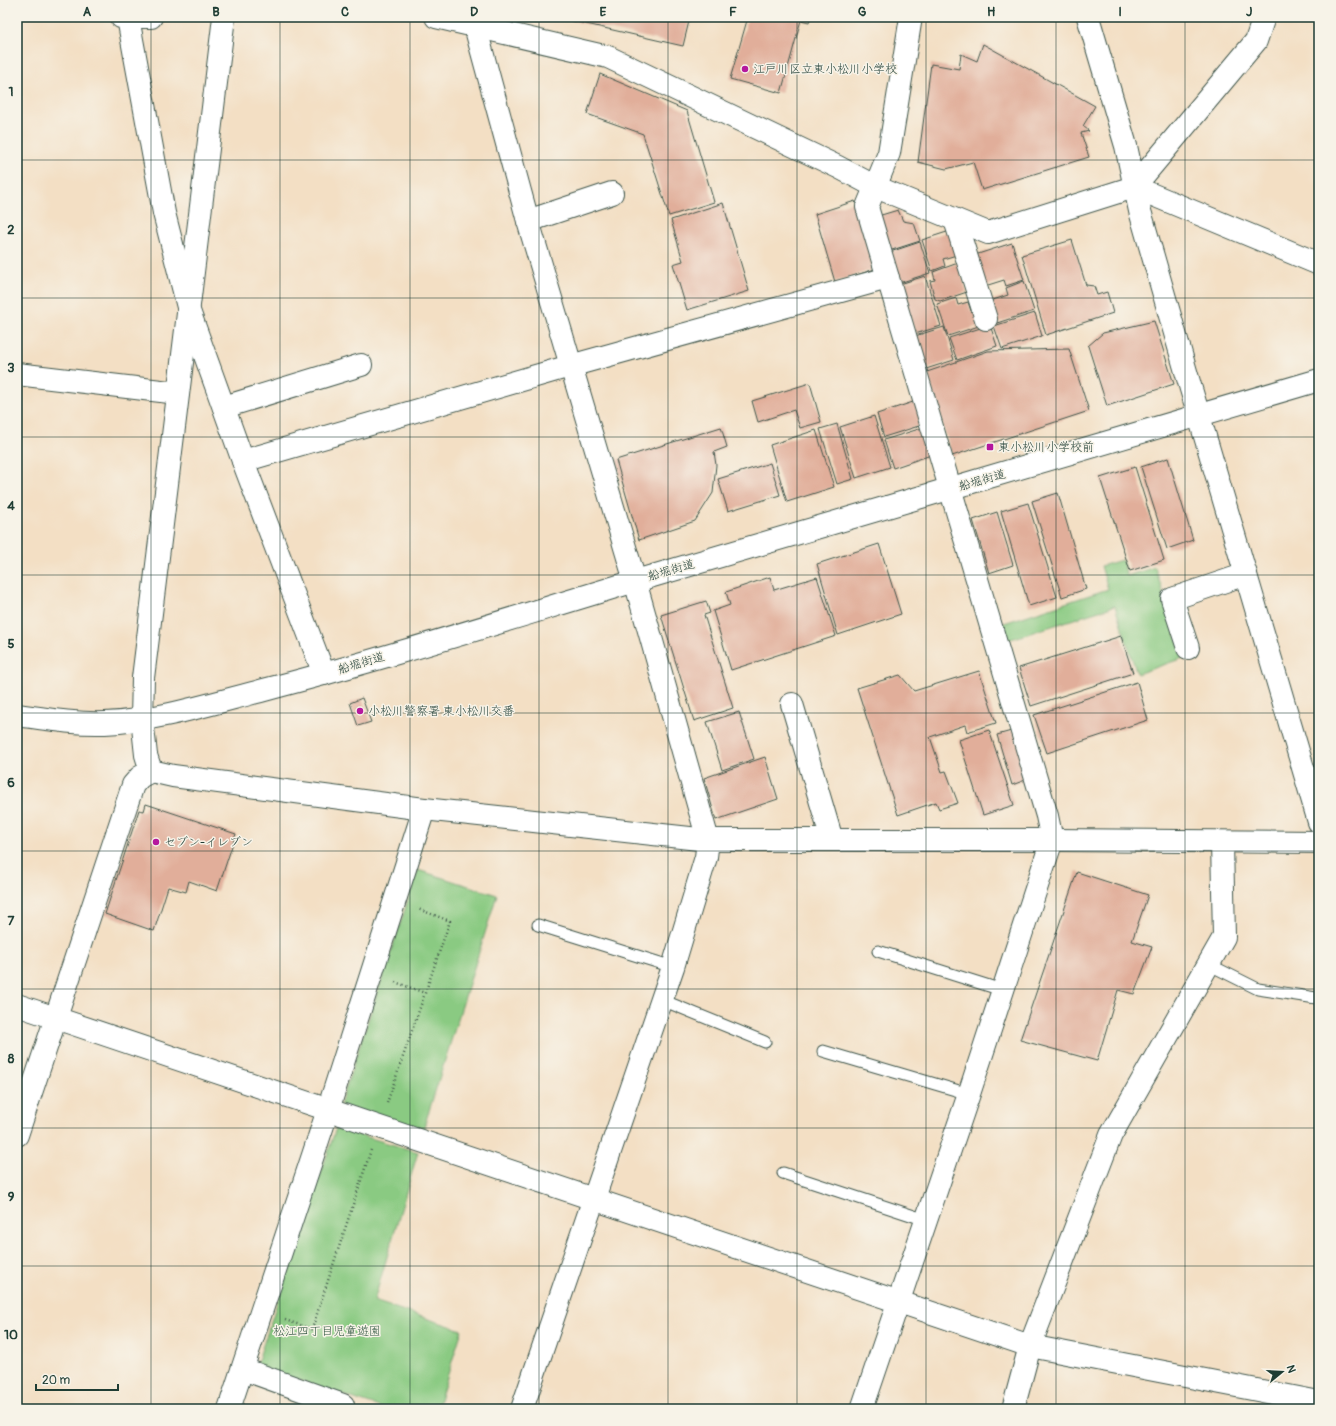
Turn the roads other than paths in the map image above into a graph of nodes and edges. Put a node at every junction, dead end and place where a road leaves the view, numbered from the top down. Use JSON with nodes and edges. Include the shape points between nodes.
{"nodes":[{"id":1,"x":125,"y":17,"type":"edge"},
{"id":2,"x":151,"y":17,"type":"edge"},
{"id":3,"x":224,"y":17,"type":"edge"},
{"id":4,"x":436,"y":17,"type":"edge"},
{"id":5,"x":911,"y":17,"type":"edge"},
{"id":6,"x":1088,"y":17,"type":"edge"},
{"id":7,"x":1264,"y":17,"type":"edge"},
{"id":8,"x":475,"y":22,"type":"edge"},
{"id":9,"x":876,"y":187,"type":"junction"},
{"id":10,"x":1134,"y":187,"type":"junction"},
{"id":11,"x":612,"y":192,"type":"dead end"},
{"id":12,"x":955,"y":220,"type":"junction"},
{"id":13,"x":528,"y":221,"type":"junction"},
{"id":14,"x":1319,"y":264,"type":"edge"},
{"id":15,"x":888,"y":278,"type":"junction"},
{"id":16,"x":189,"y":311,"type":"junction"},
{"id":17,"x":986,"y":319,"type":"dead end"},
{"id":18,"x":361,"y":365,"type":"dead end"},
{"id":19,"x":570,"y":366,"type":"junction"},
{"id":20,"x":17,"y":374,"type":"edge"},
{"id":21,"x":1319,"y":380,"type":"edge"},
{"id":22,"x":178,"y":393,"type":"junction"},
{"id":23,"x":224,"y":407,"type":"junction"},
{"id":24,"x":1199,"y":416,"type":"junction"},
{"id":25,"x":243,"y":461,"type":"junction"},
{"id":26,"x":950,"y":489,"type":"junction"},
{"id":27,"x":1246,"y":574,"type":"junction"},
{"id":28,"x":635,"y":581,"type":"junction"},
{"id":29,"x":1188,"y":648,"type":"dead end"},
{"id":30,"x":324,"y":674,"type":"junction"},
{"id":31,"x":792,"y":704,"type":"dead end"},
{"id":32,"x":17,"y":715,"type":"edge"},
{"id":33,"x":142,"y":718,"type":"junction"},
{"id":34,"x":151,"y":771,"type":"junction"},
{"id":35,"x":424,"y":809,"type":"junction"},
{"id":36,"x":1319,"y":822,"type":"edge"},
{"id":37,"x":708,"y":840,"type":"junction"},
{"id":38,"x":832,"y":840,"type":"junction"},
{"id":39,"x":1052,"y":840,"type":"junction"},
{"id":40,"x":1222,"y":842,"type":"junction"},
{"id":41,"x":1319,"y":842,"type":"edge"},
{"id":42,"x":538,"y":925,"type":"dead end"},
{"id":43,"x":878,"y":951,"type":"dead end"},
{"id":44,"x":1208,"y":964,"type":"junction"},
{"id":45,"x":673,"y":967,"type":"junction"},
{"id":46,"x":1002,"y":990,"type":"junction"},
{"id":47,"x":1319,"y":998,"type":"edge"},
{"id":48,"x":662,"y":1000,"type":"junction"},
{"id":49,"x":17,"y":1005,"type":"edge"},
{"id":50,"x":55,"y":1019,"type":"junction"},
{"id":51,"x":765,"y":1042,"type":"dead end"},
{"id":52,"x":823,"y":1051,"type":"dead end"},
{"id":53,"x":969,"y":1094,"type":"junction"},
{"id":54,"x":328,"y":1110,"type":"junction"},
{"id":55,"x":17,"y":1135,"type":"edge"},
{"id":56,"x":783,"y":1173,"type":"dead end"},
{"id":57,"x":593,"y":1198,"type":"junction"},
{"id":58,"x":926,"y":1220,"type":"junction"},
{"id":59,"x":899,"y":1302,"type":"junction"},
{"id":60,"x":1030,"y":1346,"type":"junction"},
{"id":61,"x":243,"y":1369,"type":"junction"},
{"id":62,"x":1319,"y":1402,"type":"edge"},
{"id":63,"x":343,"y":1405,"type":"dead end"},
{"id":64,"x":229,"y":1409,"type":"edge"},
{"id":65,"x":522,"y":1409,"type":"edge"},
{"id":66,"x":862,"y":1409,"type":"edge"},
{"id":67,"x":1013,"y":1409,"type":"edge"}],
"edges":[{"from":1,"to":2,"type":"street"},
{"from":1,"to":16,"type":"street","via":[[164,213]]},
{"from":3,"to":16,"type":"street"},
{"from":4,"to":8,"type":"street"},
{"from":5,"to":9,"type":"street","via":[[889,153]]},
{"from":6,"to":10,"type":"street","via":[[1126,146]]},
{"from":7,"to":10,"type":"street","via":[[1256,41]]},
{"from":8,"to":9,"type":"street","via":[[608,57]]},
{"from":8,"to":13,"type":"street"},
{"from":9,"to":12,"type":"street"},
{"from":9,"to":15,"type":"street","via":[[867,208]]},
{"from":10,"to":12,"type":"street","via":[[988,233]]},
{"from":10,"to":14,"type":"street"},
{"from":10,"to":24,"type":"street"},
{"from":11,"to":13,"type":"street"},
{"from":12,"to":17,"type":"street"},
{"from":13,"to":19,"type":"street"},
{"from":15,"to":19,"type":"street"},
{"from":15,"to":26,"type":"street"},
{"from":16,"to":22,"type":"street"},
{"from":16,"to":23,"type":"street"},
{"from":18,"to":23,"type":"street"},
{"from":19,"to":25,"type":"street"},
{"from":19,"to":28,"type":"street"},
{"from":20,"to":22,"type":"street"},
{"from":21,"to":24,"type":"street","name":"船堀街道"},
{"from":22,"to":33,"type":"street","via":[[143,678]]},
{"from":23,"to":25,"type":"street"},
{"from":24,"to":26,"type":"street","name":"船堀街道"},
{"from":24,"to":27,"type":"street"},
{"from":25,"to":30,"type":"street"},
{"from":26,"to":28,"type":"street","name":"船堀街道"},
{"from":26,"to":39,"type":"street"},
{"from":27,"to":29,"type":"street","via":[[1172,599]]},
{"from":27,"to":36,"type":"street"},
{"from":28,"to":30,"type":"street","name":"船堀街道"},
{"from":28,"to":37,"type":"street"},
{"from":30,"to":33,"type":"street","name":"船堀街道","via":[[188,709]]},
{"from":31,"to":38,"type":"street"},
{"from":32,"to":33,"type":"street","name":"船堀街道","via":[[82,724]]},
{"from":33,"to":34,"type":"street","via":[[146,755]]},
{"from":34,"to":35,"type":"street"},
{"from":34,"to":50,"type":"street","via":[[140,777],[133,785]]},
{"from":35,"to":37,"type":"street"},
{"from":35,"to":54,"type":"street"},
{"from":37,"to":38,"type":"street"},
{"from":37,"to":45,"type":"street","via":[[706,857]]},
{"from":38,"to":39,"type":"street"},
{"from":39,"to":40,"type":"street"},
{"from":39,"to":46,"type":"street"},
{"from":40,"to":41,"type":"street"},
{"from":40,"to":44,"type":"street","via":[[1224,937]]},
{"from":42,"to":45,"type":"lane"},
{"from":43,"to":46,"type":"lane"},
{"from":44,"to":47,"type":"lane","via":[[1258,989]]},
{"from":44,"to":60,"type":"street","via":[[1111,1135]]},
{"from":45,"to":48,"type":"street"},
{"from":46,"to":53,"type":"street"},
{"from":48,"to":51,"type":"lane"},
{"from":48,"to":57,"type":"street"},
{"from":49,"to":50,"type":"street"},
{"from":50,"to":54,"type":"street"},
{"from":50,"to":55,"type":"street"},
{"from":52,"to":53,"type":"lane"},
{"from":53,"to":58,"type":"street"},
{"from":54,"to":57,"type":"street"},
{"from":54,"to":61,"type":"street"},
{"from":56,"to":58,"type":"lane"},
{"from":57,"to":59,"type":"street"},
{"from":57,"to":65,"type":"street"},
{"from":58,"to":59,"type":"street"},
{"from":59,"to":60,"type":"street"},
{"from":59,"to":66,"type":"street"},
{"from":60,"to":62,"type":"street"},
{"from":60,"to":67,"type":"street"},
{"from":61,"to":63,"type":"street"},
{"from":61,"to":64,"type":"street"}]}
